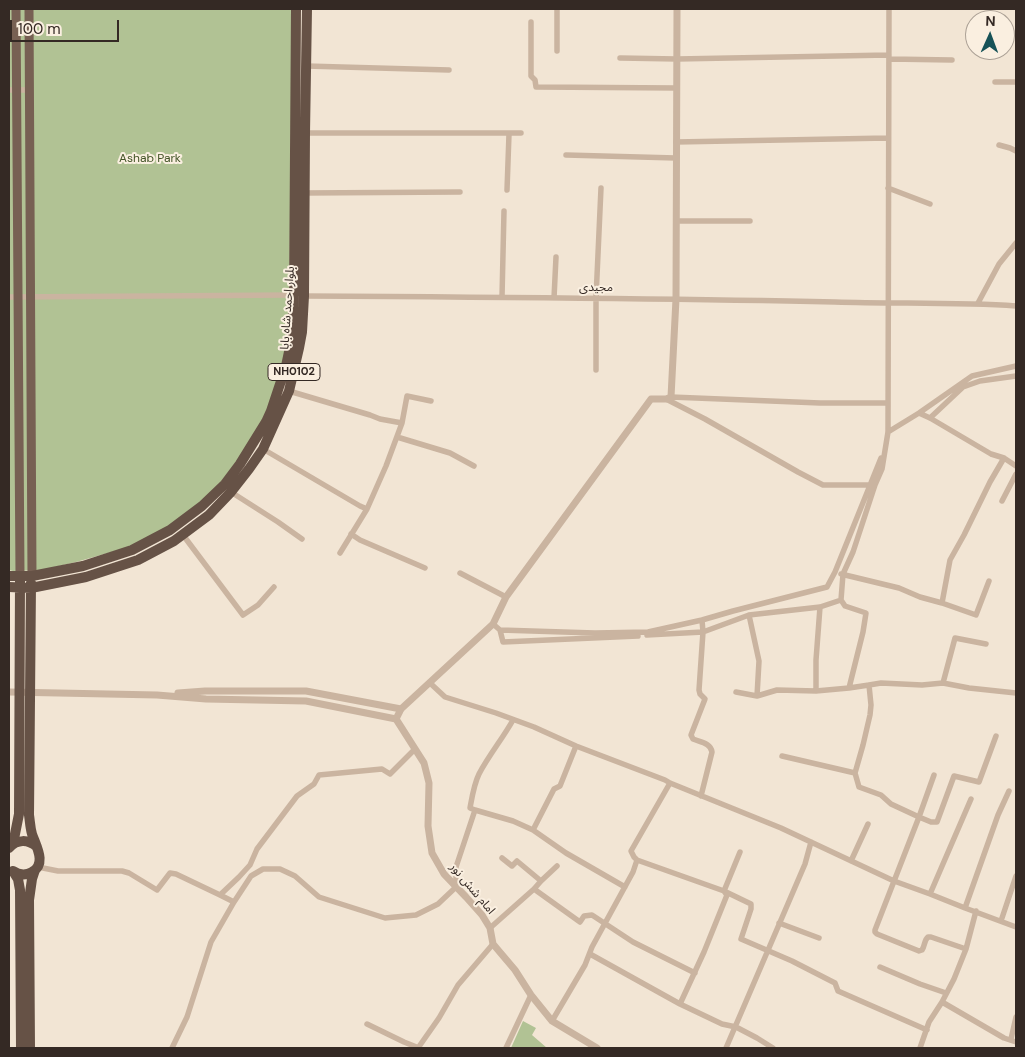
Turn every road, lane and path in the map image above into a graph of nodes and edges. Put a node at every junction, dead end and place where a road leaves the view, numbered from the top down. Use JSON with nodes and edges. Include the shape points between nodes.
{"nodes":[{"id":1,"x":16,"y":9,"type":"edge"},
{"id":2,"x":30,"y":9,"type":"edge"},
{"id":3,"x":296,"y":9,"type":"edge"},
{"id":4,"x":307,"y":9,"type":"edge"},
{"id":5,"x":557,"y":9,"type":"edge"},
{"id":6,"x":677,"y":9,"type":"edge"},
{"id":7,"x":889,"y":9,"type":"edge"},
{"id":8,"x":531,"y":22,"type":"dead end"},
{"id":9,"x":557,"y":51,"type":"dead end"},
{"id":10,"x":888,"y":57,"type":"junction"},
{"id":11,"x":620,"y":58,"type":"dead end"},
{"id":12,"x":677,"y":59,"type":"junction"},
{"id":13,"x":952,"y":60,"type":"dead end"},
{"id":14,"x":306,"y":66,"type":"junction"},
{"id":15,"x":449,"y":70,"type":"dead end"},
{"id":16,"x":995,"y":82,"type":"dead end"},
{"id":17,"x":1016,"y":82,"type":"edge"},
{"id":18,"x":676,"y":88,"type":"junction"},
{"id":19,"x":13,"y":90,"type":"edge"},
{"id":20,"x":30,"y":90,"type":"junction"},
{"id":21,"x":305,"y":133,"type":"junction"},
{"id":22,"x":522,"y":133,"type":"dead end"},
{"id":23,"x":509,"y":134,"type":"junction"},
{"id":24,"x":888,"y":138,"type":"junction"},
{"id":25,"x":676,"y":142,"type":"junction"},
{"id":26,"x":999,"y":145,"type":"dead end"},
{"id":27,"x":1016,"y":151,"type":"edge"},
{"id":28,"x":566,"y":155,"type":"dead end"},
{"id":29,"x":676,"y":158,"type":"junction"},
{"id":30,"x":601,"y":188,"type":"dead end"},
{"id":31,"x":888,"y":188,"type":"junction"},
{"id":32,"x":507,"y":190,"type":"dead end"},
{"id":33,"x":460,"y":192,"type":"dead end"},
{"id":34,"x":304,"y":193,"type":"junction"},
{"id":35,"x":930,"y":204,"type":"dead end"},
{"id":36,"x":504,"y":211,"type":"dead end"},
{"id":37,"x":676,"y":221,"type":"junction"},
{"id":38,"x":750,"y":221,"type":"dead end"},
{"id":39,"x":1016,"y":243,"type":"edge"},
{"id":40,"x":556,"y":258,"type":"dead end"},
{"id":41,"x":299,"y":295,"type":"junction"},
{"id":42,"x":13,"y":297,"type":"edge"},
{"id":43,"x":31,"y":297,"type":"junction"},
{"id":44,"x":502,"y":297,"type":"junction"},
{"id":45,"x":554,"y":298,"type":"junction"},
{"id":46,"x":596,"y":298,"type":"junction"},
{"id":47,"x":676,"y":299,"type":"junction"},
{"id":48,"x":978,"y":303,"type":"junction"},
{"id":49,"x":888,"y":304,"type":"junction"},
{"id":50,"x":1016,"y":306,"type":"edge"},
{"id":51,"x":1016,"y":366,"type":"edge"},
{"id":52,"x":596,"y":370,"type":"dead end"},
{"id":53,"x":1016,"y":376,"type":"edge"},
{"id":54,"x":289,"y":391,"type":"junction"},
{"id":55,"x":669,"y":398,"type":"junction"},
{"id":56,"x":431,"y":401,"type":"dead end"},
{"id":57,"x":888,"y":403,"type":"junction"},
{"id":58,"x":919,"y":413,"type":"junction"},
{"id":59,"x":930,"y":418,"type":"junction"},
{"id":60,"x":402,"y":423,"type":"junction"},
{"id":61,"x":888,"y":432,"type":"junction"},
{"id":62,"x":397,"y":437,"type":"junction"},
{"id":63,"x":263,"y":449,"type":"junction"},
{"id":64,"x":885,"y":450,"type":"junction"},
{"id":65,"x":1004,"y":458,"type":"junction"},
{"id":66,"x":474,"y":466,"type":"dead end"},
{"id":67,"x":1016,"y":466,"type":"edge"},
{"id":68,"x":882,"y":469,"type":"junction"},
{"id":69,"x":1016,"y":474,"type":"edge"},
{"id":70,"x":884,"y":477,"type":"dead end"},
{"id":71,"x":873,"y":485,"type":"junction"},
{"id":72,"x":231,"y":492,"type":"junction"},
{"id":73,"x":1002,"y":501,"type":"dead end"},
{"id":74,"x":367,"y":508,"type":"junction"},
{"id":75,"x":351,"y":534,"type":"junction"},
{"id":76,"x":183,"y":535,"type":"junction"},
{"id":77,"x":302,"y":539,"type":"dead end"},
{"id":78,"x":340,"y":553,"type":"dead end"},
{"id":79,"x":425,"y":568,"type":"dead end"},
{"id":80,"x":835,"y":572,"type":"junction"},
{"id":81,"x":460,"y":574,"type":"dead end"},
{"id":82,"x":843,"y":574,"type":"junction"},
{"id":83,"x":20,"y":575,"type":"junction"},
{"id":84,"x":9,"y":576,"type":"edge"},
{"id":85,"x":32,"y":576,"type":"junction"},
{"id":86,"x":989,"y":581,"type":"dead end"},
{"id":87,"x":9,"y":587,"type":"edge"},
{"id":88,"x":274,"y":587,"type":"dead end"},
{"id":89,"x":20,"y":588,"type":"junction"},
{"id":90,"x":31,"y":588,"type":"junction"},
{"id":91,"x":506,"y":597,"type":"junction"},
{"id":92,"x":841,"y":600,"type":"junction"},
{"id":93,"x":942,"y":603,"type":"junction"},
{"id":94,"x":820,"y":607,"type":"junction"},
{"id":95,"x":750,"y":615,"type":"junction"},
{"id":96,"x":702,"y":620,"type":"junction"},
{"id":97,"x":493,"y":624,"type":"junction"},
{"id":98,"x":500,"y":630,"type":"junction"},
{"id":99,"x":703,"y":632,"type":"junction"},
{"id":100,"x":986,"y":644,"type":"dead end"},
{"id":101,"x":430,"y":683,"type":"junction"},
{"id":102,"x":943,"y":683,"type":"junction"},
{"id":103,"x":869,"y":685,"type":"junction"},
{"id":104,"x":849,"y":688,"type":"junction"},
{"id":105,"x":816,"y":690,"type":"junction"},
{"id":106,"x":19,"y":692,"type":"edge"},
{"id":107,"x":736,"y":692,"type":"dead end"},
{"id":108,"x":1016,"y":693,"type":"edge"},
{"id":109,"x":157,"y":694,"type":"junction"},
{"id":110,"x":756,"y":696,"type":"junction"},
{"id":111,"x":401,"y":709,"type":"junction"},
{"id":112,"x":396,"y":719,"type":"junction"},
{"id":113,"x":513,"y":720,"type":"junction"},
{"id":114,"x":996,"y":736,"type":"dead end"},
{"id":115,"x":576,"y":746,"type":"junction"},
{"id":116,"x":415,"y":749,"type":"junction"},
{"id":117,"x":782,"y":756,"type":"dead end"},
{"id":118,"x":854,"y":773,"type":"junction"},
{"id":119,"x":934,"y":775,"type":"dead end"},
{"id":120,"x":670,"y":783,"type":"junction"},
{"id":121,"x":1010,"y":791,"type":"dead end"},
{"id":122,"x":701,"y":796,"type":"junction"},
{"id":123,"x":970,"y":799,"type":"dead end"},
{"id":124,"x":475,"y":810,"type":"junction"},
{"id":125,"x":919,"y":817,"type":"junction"},
{"id":126,"x":868,"y":824,"type":"dead end"},
{"id":127,"x":533,"y":830,"type":"junction"},
{"id":128,"x":811,"y":842,"type":"junction"},
{"id":129,"x":10,"y":846,"type":"edge"},
{"id":130,"x":36,"y":847,"type":"junction"},
{"id":131,"x":740,"y":852,"type":"dead end"},
{"id":132,"x":502,"y":858,"type":"dead end"},
{"id":133,"x":637,"y":860,"type":"junction"},
{"id":134,"x":851,"y":861,"type":"junction"},
{"id":135,"x":556,"y":866,"type":"dead end"},
{"id":136,"x":36,"y":868,"type":"junction"},
{"id":137,"x":10,"y":869,"type":"edge"},
{"id":138,"x":1016,"y":876,"type":"edge"},
{"id":139,"x":541,"y":881,"type":"junction"},
{"id":140,"x":894,"y":881,"type":"junction"},
{"id":141,"x":456,"y":886,"type":"junction"},
{"id":142,"x":625,"y":887,"type":"junction"},
{"id":143,"x":534,"y":889,"type":"junction"},
{"id":144,"x":724,"y":891,"type":"junction"},
{"id":145,"x":930,"y":894,"type":"junction"},
{"id":146,"x":220,"y":895,"type":"junction"},
{"id":147,"x":234,"y":902,"type":"junction"},
{"id":148,"x":965,"y":908,"type":"junction"},
{"id":149,"x":976,"y":912,"type":"junction"},
{"id":150,"x":1001,"y":921,"type":"junction"},
{"id":151,"x":779,"y":923,"type":"junction"},
{"id":152,"x":605,"y":924,"type":"junction"},
{"id":153,"x":1016,"y":927,"type":"edge"},
{"id":154,"x":490,"y":928,"type":"junction"},
{"id":155,"x":819,"y":938,"type":"dead end"},
{"id":156,"x":493,"y":944,"type":"junction"},
{"id":157,"x":966,"y":949,"type":"junction"},
{"id":158,"x":768,"y":951,"type":"junction"},
{"id":159,"x":590,"y":954,"type":"junction"},
{"id":160,"x":880,"y":967,"type":"dead end"},
{"id":161,"x":695,"y":973,"type":"junction"},
{"id":162,"x":946,"y":993,"type":"junction"},
{"id":163,"x":531,"y":994,"type":"junction"},
{"id":164,"x":942,"y":1002,"type":"junction"},
{"id":165,"x":680,"y":1004,"type":"junction"},
{"id":166,"x":1016,"y":1017,"type":"edge"},
{"id":167,"x":552,"y":1021,"type":"junction"},
{"id":168,"x":367,"y":1024,"type":"dead end"},
{"id":169,"x":736,"y":1028,"type":"junction"},
{"id":170,"x":926,"y":1030,"type":"junction"},
{"id":171,"x":1013,"y":1040,"type":"edge"},
{"id":172,"x":402,"y":1045,"type":"edge"},
{"id":173,"x":21,"y":1048,"type":"edge"},
{"id":174,"x":30,"y":1048,"type":"edge"},
{"id":175,"x":172,"y":1048,"type":"edge"},
{"id":176,"x":418,"y":1048,"type":"edge"},
{"id":177,"x":506,"y":1048,"type":"edge"},
{"id":178,"x":597,"y":1048,"type":"edge"},
{"id":179,"x":726,"y":1048,"type":"edge"},
{"id":180,"x":773,"y":1048,"type":"edge"},
{"id":181,"x":920,"y":1048,"type":"edge"}],
"edges":[{"from":1,"to":19,"type":"main road"},
{"from":2,"to":20,"type":"main road"},
{"from":3,"to":41,"type":"highway","name":"بلوار احمد شاه بابا","number":"NH0102"},
{"from":4,"to":14,"type":"highway","name":"بلوار احمد شاه بابا","number":"NH0102"},
{"from":5,"to":9,"type":"street"},
{"from":6,"to":12,"type":"street"},
{"from":7,"to":10,"type":"street"},
{"from":8,"to":18,"type":"street","via":[[531,76],[536,87]]},
{"from":10,"to":12,"type":"street"},
{"from":10,"to":13,"type":"street"},
{"from":10,"to":24,"type":"street"},
{"from":11,"to":12,"type":"street"},
{"from":12,"to":18,"type":"street"},
{"from":14,"to":15,"type":"street"},
{"from":14,"to":21,"type":"highway","name":"بلوار احمد شاه بابا","number":"NH0102"},
{"from":16,"to":17,"type":"street"},
{"from":18,"to":25,"type":"street"},
{"from":19,"to":20,"type":"street"},
{"from":19,"to":42,"type":"main road"},
{"from":20,"to":43,"type":"main road"},
{"from":21,"to":23,"type":"street"},
{"from":21,"to":34,"type":"highway","name":"بلوار احمد شاه بابا","number":"NH0102"},
{"from":22,"to":23,"type":"street"},
{"from":23,"to":32,"type":"street"},
{"from":24,"to":25,"type":"street"},
{"from":24,"to":31,"type":"street"},
{"from":25,"to":29,"type":"street"},
{"from":26,"to":27,"type":"street"},
{"from":28,"to":29,"type":"street"},
{"from":29,"to":37,"type":"street"},
{"from":30,"to":46,"type":"street"},
{"from":31,"to":35,"type":"street"},
{"from":31,"to":49,"type":"street"},
{"from":33,"to":34,"type":"street"},
{"from":34,"to":41,"type":"highway","name":"بلوار احمد شاه بابا","number":"NH0102"},
{"from":36,"to":44,"type":"street"},
{"from":37,"to":38,"type":"street"},
{"from":37,"to":47,"type":"street"},
{"from":39,"to":48,"type":"street","via":[[999,264]]},
{"from":40,"to":45,"type":"street"},
{"from":41,"to":43,"type":"street","name":"مجیدی"},
{"from":41,"to":44,"type":"street","name":"مجیدی"},
{"from":41,"to":54,"type":"highway","name":"بلوار احمد شاه بابا","number":"NH0102","via":[[302,332]]},
{"from":41,"to":85,"type":"highway","name":"بلوار احمد شاه بابا","number":"NH0102","via":[[286,366],[271,411],[225,484],[170,530],[132,550],[84,566]]},
{"from":42,"to":43,"type":"street","name":"مجیدی"},
{"from":42,"to":83,"type":"main road"},
{"from":43,"to":85,"type":"main road"},
{"from":44,"to":45,"type":"street","name":"مجیدی"},
{"from":45,"to":46,"type":"street","name":"مجیدی"},
{"from":46,"to":47,"type":"street","name":"مجیدی"},
{"from":46,"to":52,"type":"street"},
{"from":47,"to":49,"type":"street","name":"مجیدی"},
{"from":47,"to":55,"type":"street"},
{"from":48,"to":49,"type":"street","name":"مجیدی"},
{"from":48,"to":50,"type":"street","name":"مجیدی"},
{"from":49,"to":57,"type":"street"},
{"from":51,"to":58,"type":"street","via":[[972,376]]},
{"from":53,"to":59,"type":"street","via":[[980,381],[964,387]]},
{"from":54,"to":60,"type":"street"},
{"from":54,"to":63,"type":"highway","name":"بلوار احمد شاه بابا","number":"NH0102"},
{"from":55,"to":57,"type":"street"},
{"from":55,"to":71,"type":"street","via":[[823,485]]},
{"from":55,"to":91,"type":"street","via":[[651,399]]},
{"from":56,"to":60,"type":"street","via":[[407,396]]},
{"from":57,"to":61,"type":"street"},
{"from":58,"to":59,"type":"street"},
{"from":58,"to":61,"type":"street"},
{"from":59,"to":65,"type":"street","via":[[990,454]]},
{"from":60,"to":62,"type":"street"},
{"from":61,"to":64,"type":"street"},
{"from":62,"to":66,"type":"street","via":[[450,453]]},
{"from":62,"to":74,"type":"street"},
{"from":63,"to":72,"type":"highway","name":"بلوار احمد شاه بابا","number":"NH0102"},
{"from":63,"to":74,"type":"street"},
{"from":64,"to":68,"type":"street"},
{"from":64,"to":71,"type":"street"},
{"from":65,"to":67,"type":"street"},
{"from":65,"to":93,"type":"street","via":[[950,560]]},
{"from":68,"to":70,"type":"street"},
{"from":68,"to":71,"type":"street"},
{"from":69,"to":73,"type":"street"},
{"from":71,"to":80,"type":"street"},
{"from":71,"to":82,"type":"street"},
{"from":72,"to":76,"type":"highway","name":"بلوار احمد شاه بابا","number":"NH0102"},
{"from":72,"to":77,"type":"street"},
{"from":74,"to":75,"type":"street"},
{"from":75,"to":78,"type":"street"},
{"from":75,"to":79,"type":"street"},
{"from":76,"to":88,"type":"street","via":[[243,615],[258,605]]},
{"from":76,"to":90,"type":"highway","name":"بلوار احمد شاه بابا","number":"NH0102","via":[[138,560],[86,577]]},
{"from":80,"to":82,"type":"street"},
{"from":80,"to":96,"type":"street","via":[[827,587]]},
{"from":81,"to":91,"type":"street"},
{"from":82,"to":92,"type":"street"},
{"from":82,"to":93,"type":"street"},
{"from":83,"to":84,"type":"highway","name":"بلوار احمد شاه بابا","number":"NH0102"},
{"from":83,"to":85,"type":"highway","name":"بلوار احمد شاه بابا","number":"NH0102"},
{"from":83,"to":89,"type":"highway"},
{"from":85,"to":90,"type":"highway"},
{"from":86,"to":93,"type":"street","via":[[976,615]]},
{"from":87,"to":89,"type":"highway","name":"بلوار احمد شاه بابا","number":"NH0102"},
{"from":89,"to":90,"type":"highway","name":"بلوار احمد شاه بابا","number":"NH0102"},
{"from":89,"to":106,"type":"highway"},
{"from":90,"to":106,"type":"highway"},
{"from":91,"to":97,"type":"street"},
{"from":92,"to":94,"type":"street"},
{"from":92,"to":104,"type":"street","via":[[845,606],[866,613]]},
{"from":94,"to":95,"type":"street"},
{"from":94,"to":105,"type":"street"},
{"from":95,"to":99,"type":"street"},
{"from":95,"to":110,"type":"street","via":[[759,661]]},
{"from":96,"to":98,"type":"street","via":[[648,632]]},
{"from":96,"to":99,"type":"street"},
{"from":97,"to":98,"type":"street"},
{"from":97,"to":101,"type":"street"},
{"from":98,"to":99,"type":"street","via":[[503,642]]},
{"from":99,"to":122,"type":"street","via":[[698,690],[705,699],[691,735],[712,748]]},
{"from":100,"to":102,"type":"street","via":[[955,638]]},
{"from":101,"to":111,"type":"street"},
{"from":101,"to":113,"type":"street","via":[[445,697]]},
{"from":102,"to":103,"type":"street"},
{"from":102,"to":108,"type":"street"},
{"from":103,"to":104,"type":"street"},
{"from":103,"to":118,"type":"street","via":[[870,715]]},
{"from":104,"to":105,"type":"street"},
{"from":105,"to":110,"type":"street","via":[[777,690]]},
{"from":106,"to":109,"type":"street"},
{"from":106,"to":129,"type":"highway","via":[[19,814]]},
{"from":106,"to":130,"type":"highway","via":[[30,827]]},
{"from":107,"to":110,"type":"street"},
{"from":109,"to":111,"type":"street","via":[[306,691]]},
{"from":109,"to":112,"type":"street","via":[[206,699],[306,701]]},
{"from":111,"to":112,"type":"street"},
{"from":112,"to":116,"type":"street","name":"امام شش نور"},
{"from":113,"to":115,"type":"street"},
{"from":113,"to":124,"type":"street","via":[[478,774],[470,808]]},
{"from":114,"to":125,"type":"street","via":[[979,782],[954,776],[937,822]]},
{"from":115,"to":120,"type":"street"},
{"from":115,"to":127,"type":"street","via":[[560,786],[554,789]]},
{"from":116,"to":141,"type":"street","name":"امام شش نور","via":[[424,763],[429,782],[428,826],[432,853],[444,874]]},
{"from":116,"to":146,"type":"street","via":[[390,774],[382,769],[320,774],[314,784],[297,796],[257,849],[250,865]]},
{"from":117,"to":118,"type":"street"},
{"from":118,"to":125,"type":"street","via":[[859,787],[881,795],[891,804]]},
{"from":119,"to":125,"type":"street"},
{"from":120,"to":122,"type":"street"},
{"from":120,"to":133,"type":"street","via":[[632,851]]},
{"from":121,"to":148,"type":"street","via":[[998,815]]},
{"from":122,"to":128,"type":"street"},
{"from":123,"to":145,"type":"street"},
{"from":124,"to":127,"type":"street"},
{"from":124,"to":141,"type":"street","via":[[456,867]]},
{"from":125,"to":140,"type":"street"},
{"from":126,"to":134,"type":"street"},
{"from":127,"to":142,"type":"street"},
{"from":128,"to":134,"type":"street"},
{"from":128,"to":151,"type":"street","via":[[805,864]]},
{"from":129,"to":130,"type":"highway","via":[[18,841],[28,841]]},
{"from":130,"to":136,"type":"highway","via":[[40,857]]},
{"from":131,"to":144,"type":"street"},
{"from":132,"to":139,"type":"street","via":[[512,866],[517,861]]},
{"from":133,"to":142,"type":"street"},
{"from":133,"to":144,"type":"street"},
{"from":134,"to":140,"type":"street"},
{"from":135,"to":139,"type":"street"},
{"from":136,"to":137,"type":"highway","via":[[24,875]]},
{"from":136,"to":146,"type":"street","via":[[122,871],[157,890],[170,873]]},
{"from":136,"to":174,"type":"highway","via":[[29,900]]},
{"from":137,"to":173,"type":"highway","via":[[18,879],[20,890]]},
{"from":138,"to":150,"type":"street"},
{"from":139,"to":143,"type":"street"},
{"from":140,"to":145,"type":"street"},
{"from":140,"to":157,"type":"street","via":[[876,934],[919,951],[928,936]]},
{"from":141,"to":147,"type":"street","via":[[438,904],[416,915],[385,918],[319,897],[295,876],[280,869],[264,869],[251,876]]},
{"from":141,"to":154,"type":"street","name":"امام شش نور"},
{"from":142,"to":152,"type":"street"},
{"from":143,"to":152,"type":"street","via":[[580,922],[584,916],[592,915]]},
{"from":143,"to":154,"type":"street"},
{"from":144,"to":158,"type":"street","via":[[751,904],[741,938]]},
{"from":144,"to":161,"type":"street","via":[[726,895]]},
{"from":145,"to":148,"type":"street"},
{"from":146,"to":147,"type":"street"},
{"from":147,"to":175,"type":"street","via":[[211,942],[187,1017]]},
{"from":148,"to":149,"type":"street"},
{"from":149,"to":150,"type":"street"},
{"from":149,"to":157,"type":"street"},
{"from":150,"to":153,"type":"street"},
{"from":151,"to":155,"type":"street"},
{"from":151,"to":158,"type":"street"},
{"from":152,"to":159,"type":"street"},
{"from":152,"to":161,"type":"street"},
{"from":154,"to":156,"type":"street","name":"امام شش نور"},
{"from":156,"to":163,"type":"street","name":"امام شش نور"},
{"from":156,"to":176,"type":"street","via":[[458,985]]},
{"from":157,"to":162,"type":"street"},
{"from":158,"to":169,"type":"street"},
{"from":158,"to":170,"type":"street","via":[[835,984],[838,991]]},
{"from":159,"to":165,"type":"street"},
{"from":159,"to":167,"type":"street"},
{"from":160,"to":162,"type":"street"},
{"from":161,"to":165,"type":"street"},
{"from":162,"to":164,"type":"street"},
{"from":163,"to":167,"type":"street","name":"امام شش نور"},
{"from":163,"to":177,"type":"street"},
{"from":164,"to":170,"type":"street"},
{"from":164,"to":171,"type":"street"},
{"from":165,"to":169,"type":"street"},
{"from":166,"to":171,"type":"street"},
{"from":167,"to":178,"type":"street","name":"امام شش نور"},
{"from":168,"to":172,"type":"street"},
{"from":169,"to":179,"type":"street"},
{"from":169,"to":180,"type":"street"},
{"from":170,"to":181,"type":"street"},
{"from":172,"to":176,"type":"street"}]}
